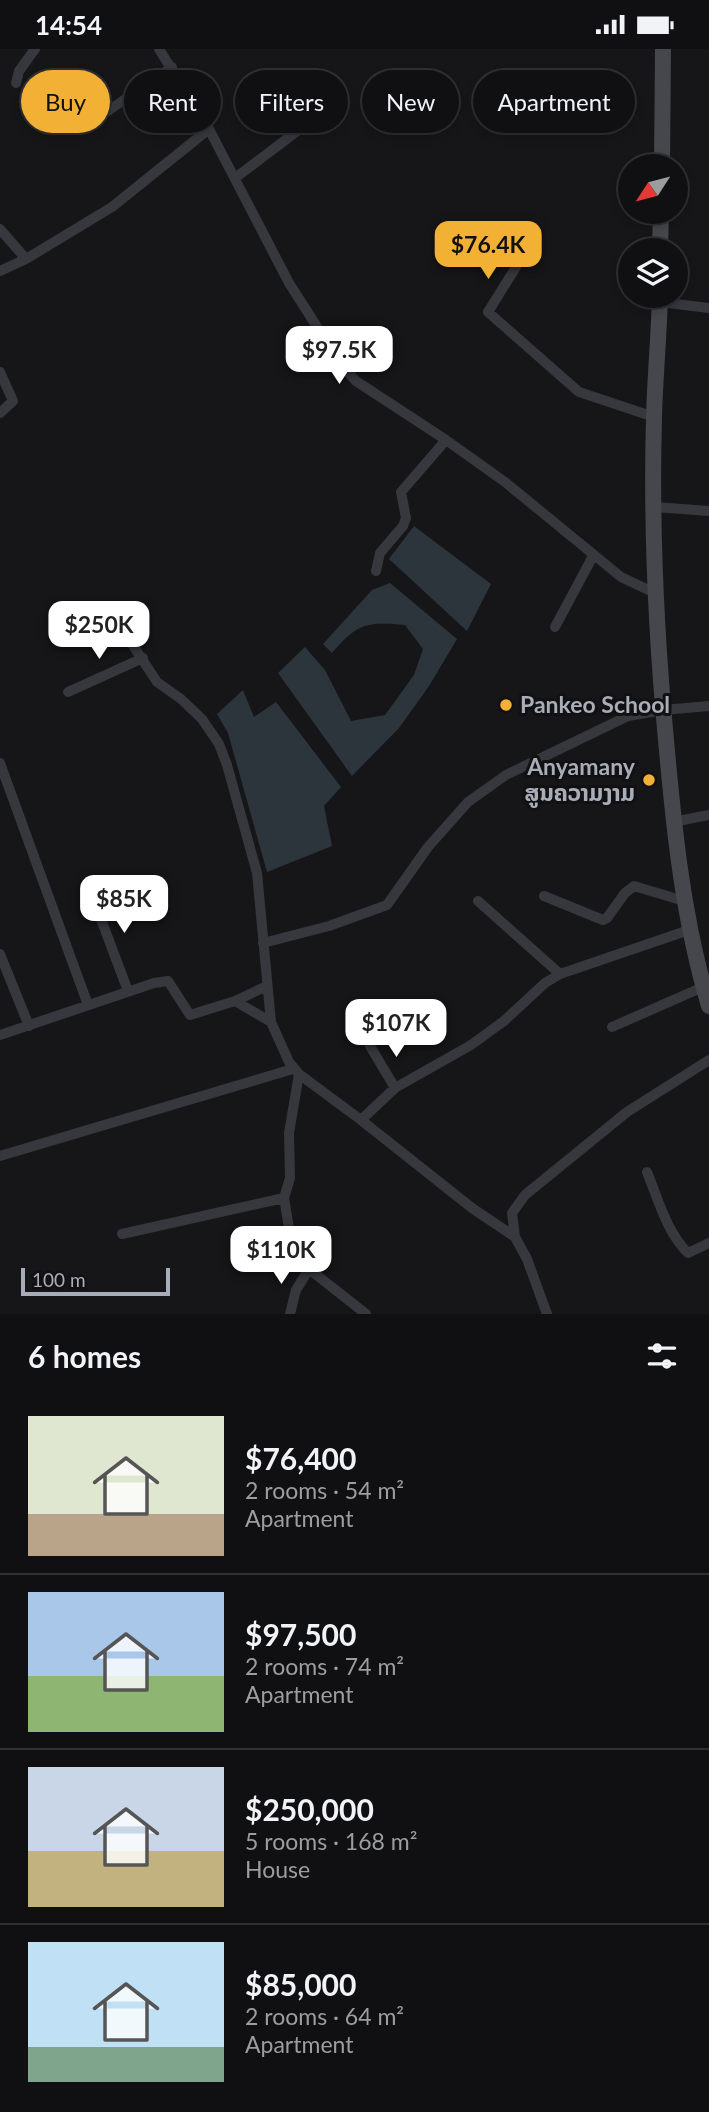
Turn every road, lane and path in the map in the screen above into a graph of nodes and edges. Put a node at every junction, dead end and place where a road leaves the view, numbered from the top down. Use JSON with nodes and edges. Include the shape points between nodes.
{"nodes":[{"id":1,"x":35,"y":49,"type":"edge"},
{"id":2,"x":159,"y":49,"type":"edge"},
{"id":3,"x":663,"y":49,"type":"edge"},
{"id":4,"x":172,"y":67,"type":"junction"},
{"id":5,"x":174,"y":70,"type":"edge"},
{"id":6,"x":16,"y":83,"type":"dead end"},
{"id":7,"x":110,"y":110,"type":"edge"},
{"id":8,"x":204,"y":133,"type":"edge"},
{"id":9,"x":211,"y":133,"type":"edge"},
{"id":10,"x":295,"y":133,"type":"edge"},
{"id":11,"x":662,"y":154,"type":"edge"},
{"id":12,"x":235,"y":178,"type":"junction"},
{"id":13,"x":0,"y":229,"type":"edge"},
{"id":14,"x":26,"y":259,"type":"junction"},
{"id":15,"x":516,"y":267,"type":"dead end"},
{"id":16,"x":0,"y":271,"type":"edge"},
{"id":17,"x":688,"y":304,"type":"edge"},
{"id":18,"x":660,"y":308,"type":"edge"},
{"id":19,"x":709,"y":308,"type":"edge"},
{"id":20,"x":0,"y":372,"type":"edge"},
{"id":21,"x":0,"y":413,"type":"edge"},
{"id":22,"x":654,"y":417,"type":"junction"},
{"id":23,"x":446,"y":440,"type":"junction"},
{"id":24,"x":655,"y":507,"type":"junction"},
{"id":25,"x":709,"y":511,"type":"edge"},
{"id":26,"x":593,"y":556,"type":"junction"},
{"id":27,"x":376,"y":571,"type":"dead end"},
{"id":28,"x":655,"y":593,"type":"junction"},
{"id":29,"x":109,"y":609,"type":"dead end"},
{"id":30,"x":555,"y":627,"type":"dead end"},
{"id":31,"x":143,"y":658,"type":"junction"},
{"id":32,"x":68,"y":692,"type":"dead end"},
{"id":33,"x":709,"y":706,"type":"edge"},
{"id":34,"x":663,"y":709,"type":"junction"},
{"id":35,"x":0,"y":763,"type":"edge"},
{"id":36,"x":709,"y":815,"type":"edge"},
{"id":37,"x":673,"y":822,"type":"junction"},
{"id":38,"x":90,"y":890,"type":"dead end"},
{"id":39,"x":544,"y":896,"type":"dead end"},
{"id":40,"x":478,"y":901,"type":"dead end"},
{"id":41,"x":684,"y":901,"type":"junction"},
{"id":42,"x":689,"y":930,"type":"junction"},
{"id":43,"x":263,"y":943,"type":"junction"},
{"id":44,"x":0,"y":954,"type":"edge"},
{"id":45,"x":703,"y":962,"type":"edge"},
{"id":46,"x":560,"y":974,"type":"junction"},
{"id":47,"x":267,"y":986,"type":"junction"},
{"id":48,"x":704,"y":987,"type":"junction"},
{"id":49,"x":128,"y":992,"type":"junction"},
{"id":50,"x":235,"y":1001,"type":"junction"},
{"id":51,"x":88,"y":1005,"type":"junction"},
{"id":52,"x":709,"y":1006,"type":"edge"},
{"id":53,"x":271,"y":1022,"type":"junction"},
{"id":54,"x":29,"y":1026,"type":"junction"},
{"id":55,"x":612,"y":1027,"type":"dead end"},
{"id":56,"x":0,"y":1035,"type":"edge"},
{"id":57,"x":370,"y":1046,"type":"dead end"},
{"id":58,"x":709,"y":1060,"type":"edge"},
{"id":59,"x":296,"y":1072,"type":"junction"},
{"id":60,"x":395,"y":1088,"type":"junction"},
{"id":61,"x":361,"y":1120,"type":"junction"},
{"id":62,"x":0,"y":1156,"type":"edge"},
{"id":63,"x":647,"y":1172,"type":"dead end"},
{"id":64,"x":284,"y":1198,"type":"junction"},
{"id":65,"x":122,"y":1234,"type":"dead end"},
{"id":66,"x":515,"y":1237,"type":"junction"},
{"id":67,"x":709,"y":1243,"type":"edge"},
{"id":68,"x":309,"y":1269,"type":"junction"},
{"id":69,"x":546,"y":1313,"type":"edge"},
{"id":70,"x":290,"y":1314,"type":"edge"},
{"id":71,"x":366,"y":1314,"type":"edge"}],
"edges":[{"from":1,"to":6,"type":"street"},
{"from":2,"to":4,"type":"street"},
{"from":3,"to":11,"type":"main road"},
{"from":4,"to":5,"type":"street"},
{"from":4,"to":7,"type":"street"},
{"from":8,"to":14,"type":"street","via":[[111,207]]},
{"from":9,"to":12,"type":"street"},
{"from":10,"to":12,"type":"street"},
{"from":12,"to":23,"type":"street","via":[[289,283],[342,366],[356,381]]},
{"from":13,"to":14,"type":"street"},
{"from":14,"to":16,"type":"street"},
{"from":15,"to":22,"type":"street","via":[[488,312],[579,392]]},
{"from":17,"to":19,"type":"street"},
{"from":18,"to":22,"type":"main road"},
{"from":20,"to":21,"type":"street","via":[[13,401]]},
{"from":22,"to":24,"type":"main road"},
{"from":23,"to":26,"type":"street","via":[[505,482]]},
{"from":23,"to":27,"type":"street","via":[[401,492],[406,518],[380,553]]},
{"from":24,"to":25,"type":"street"},
{"from":24,"to":28,"type":"main road"},
{"from":26,"to":28,"type":"street","via":[[621,577]]},
{"from":26,"to":30,"type":"street"},
{"from":28,"to":34,"type":"main road"},
{"from":29,"to":31,"type":"street"},
{"from":31,"to":32,"type":"street"},
{"from":31,"to":43,"type":"street","via":[[157,682],[202,719],[219,744],[257,873]]},
{"from":33,"to":34,"type":"street"},
{"from":34,"to":37,"type":"main road"},
{"from":34,"to":43,"type":"street","via":[[628,716],[506,775],[468,802],[428,847],[387,905]]},
{"from":35,"to":51,"type":"street"},
{"from":36,"to":37,"type":"street"},
{"from":37,"to":41,"type":"main road"},
{"from":38,"to":49,"type":"street"},
{"from":39,"to":41,"type":"street","via":[[603,920],[634,886]]},
{"from":40,"to":46,"type":"street"},
{"from":41,"to":42,"type":"main road"},
{"from":42,"to":45,"type":"main road"},
{"from":42,"to":46,"type":"street"},
{"from":43,"to":47,"type":"street"},
{"from":44,"to":54,"type":"street"},
{"from":45,"to":48,"type":"main road"},
{"from":46,"to":60,"type":"street","via":[[471,1045]]},
{"from":47,"to":50,"type":"street"},
{"from":47,"to":53,"type":"street"},
{"from":48,"to":52,"type":"main road"},
{"from":48,"to":55,"type":"street"},
{"from":49,"to":50,"type":"street","via":[[168,981],[190,1015]]},
{"from":49,"to":51,"type":"street"},
{"from":50,"to":53,"type":"street"},
{"from":51,"to":54,"type":"street"},
{"from":53,"to":59,"type":"street"},
{"from":54,"to":56,"type":"street"},
{"from":57,"to":60,"type":"street"},
{"from":58,"to":66,"type":"street","via":[[627,1112],[525,1195],[512,1213]]},
{"from":59,"to":61,"type":"street"},
{"from":59,"to":62,"type":"street"},
{"from":59,"to":64,"type":"street","via":[[289,1133],[290,1178]]},
{"from":60,"to":61,"type":"street"},
{"from":61,"to":66,"type":"street"},
{"from":63,"to":67,"type":"street","via":[[682,1248],[688,1253]]},
{"from":64,"to":65,"type":"street"},
{"from":64,"to":68,"type":"street","via":[[289,1228]]},
{"from":66,"to":69,"type":"street"},
{"from":68,"to":70,"type":"street","via":[[296,1290]]},
{"from":68,"to":71,"type":"street"}]}
